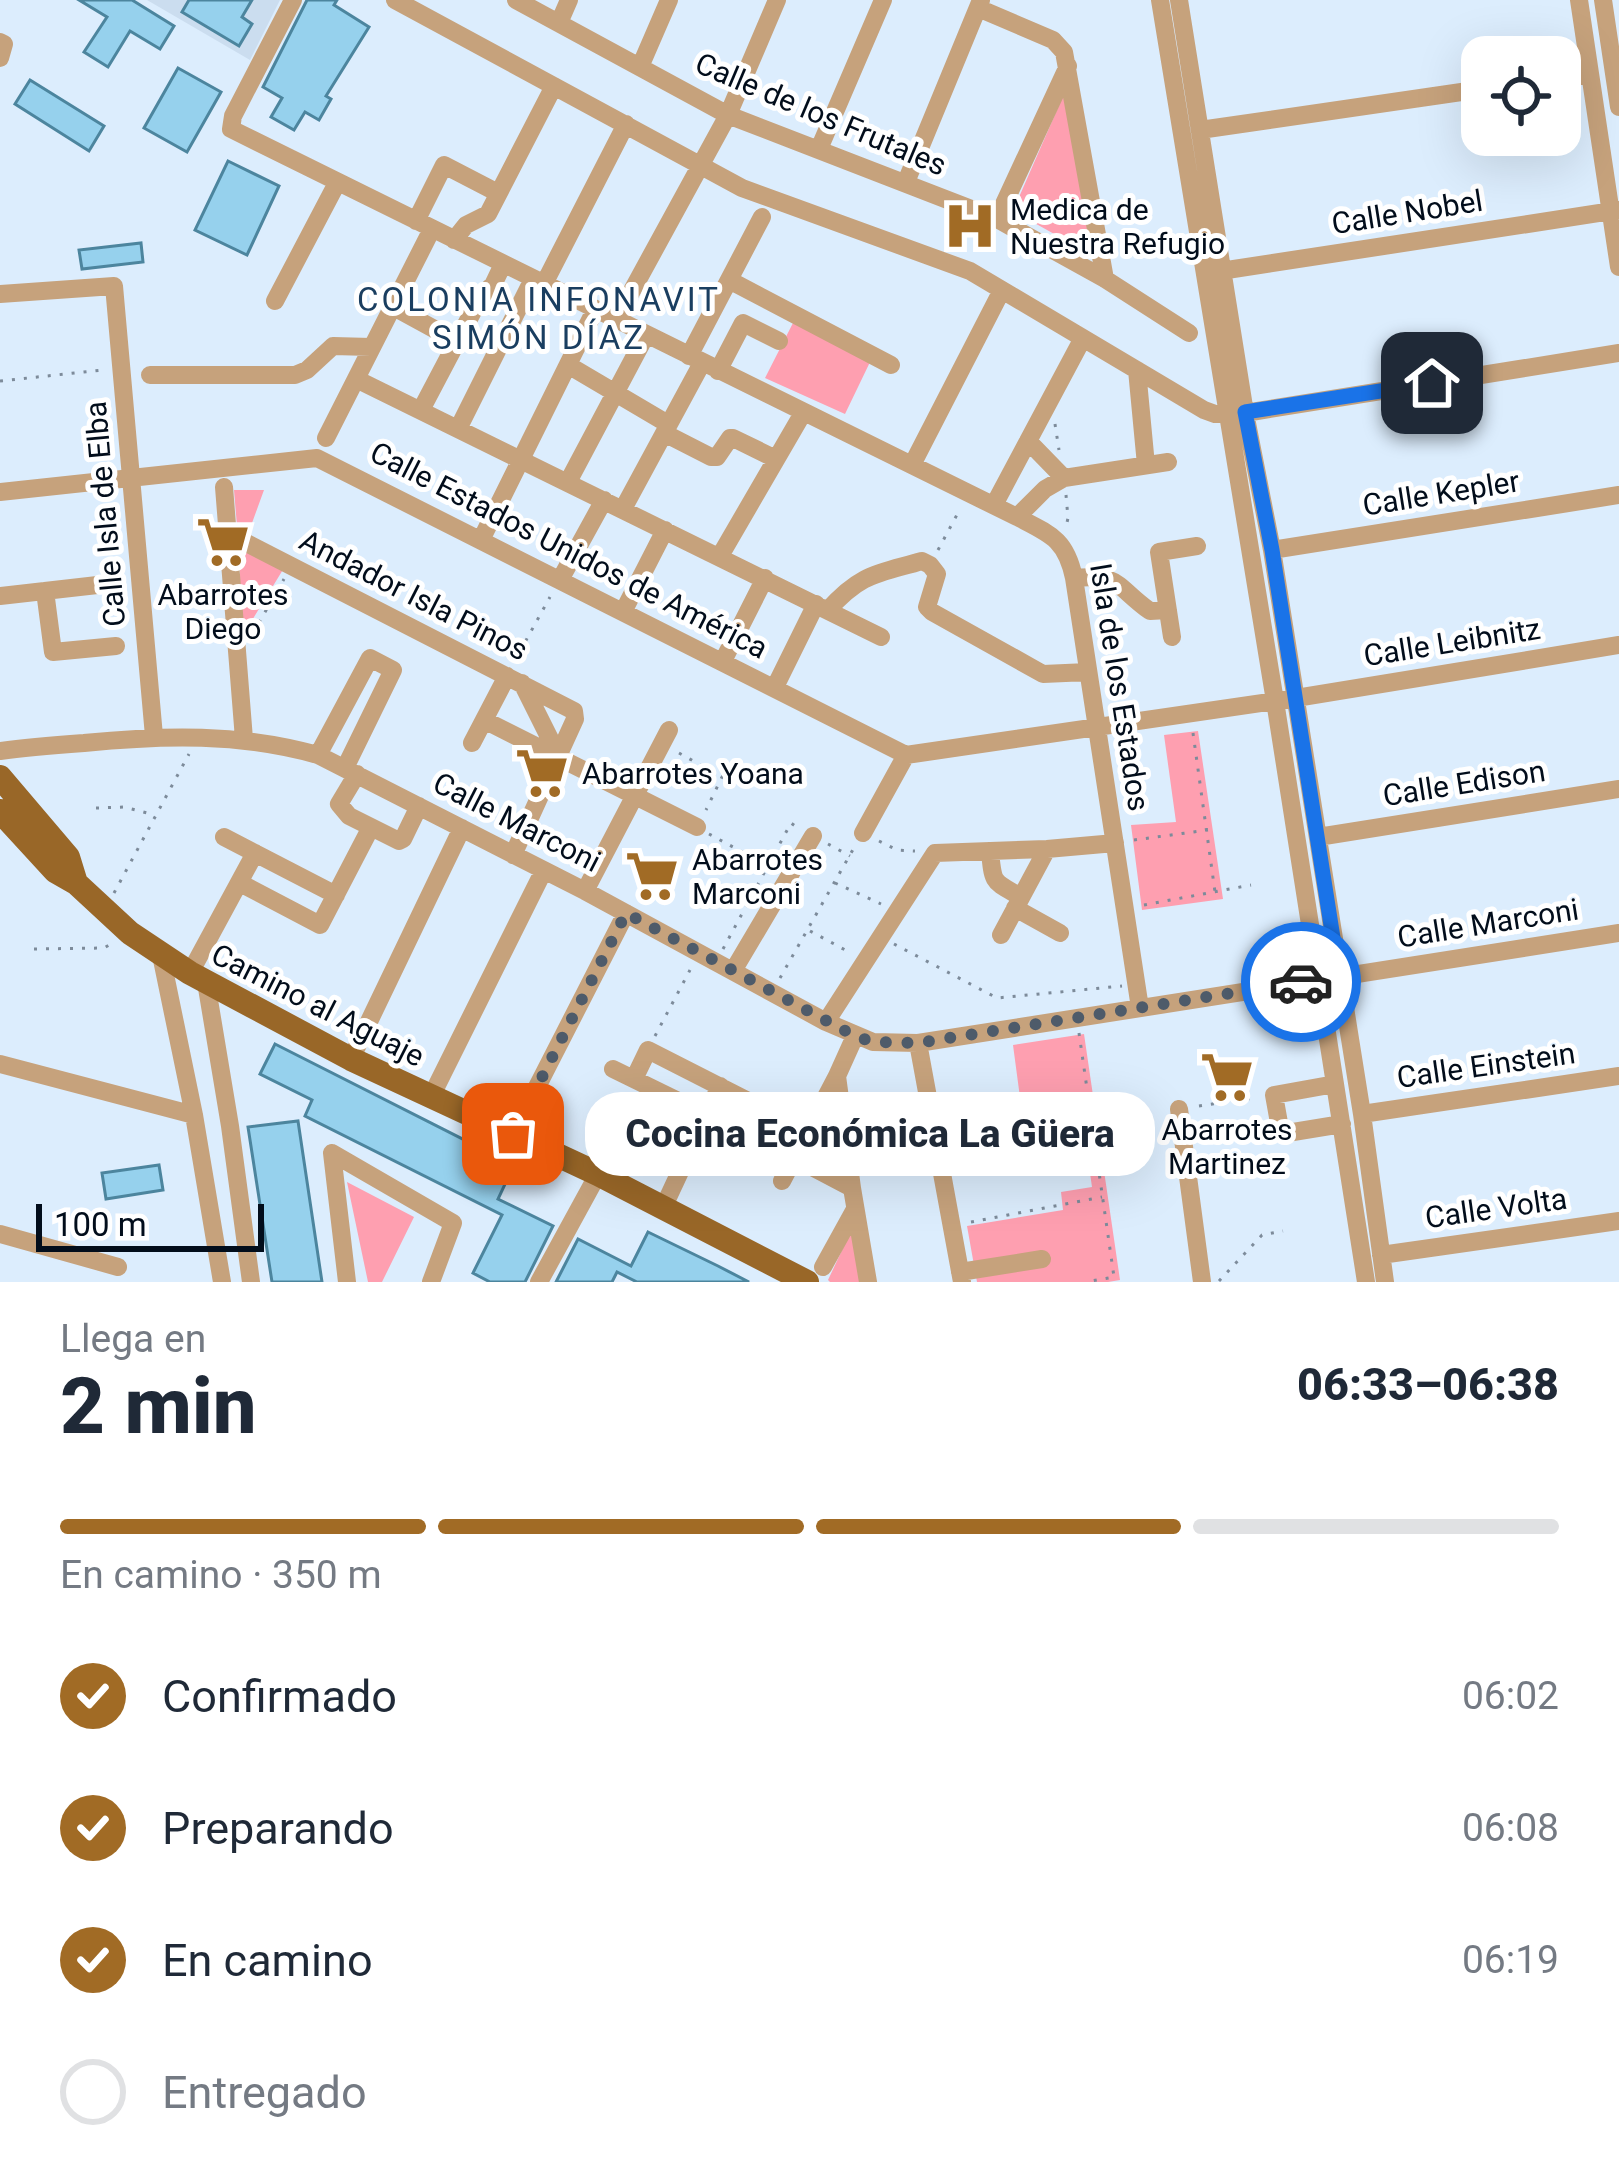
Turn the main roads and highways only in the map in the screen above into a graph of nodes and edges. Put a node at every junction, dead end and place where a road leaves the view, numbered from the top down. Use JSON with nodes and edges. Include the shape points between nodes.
{"nodes":[{"id":1,"x":0,"y":777,"type":"edge"},
{"id":2,"x":0,"y":811,"type":"edge"},
{"id":3,"x":76,"y":883,"type":"junction"},
{"id":4,"x":815,"y":1275,"type":"edge"}],
"edges":[{"from":1,"to":3,"type":"main road","name":"Camino al Aguaje","via":[[68,857]]},
{"from":2,"to":3,"type":"main road","name":"Camino al Aguaje"},
{"from":3,"to":4,"type":"main road","name":"Camino al Aguaje","via":[[130,933],[198,978],[351,1059]]}]}
